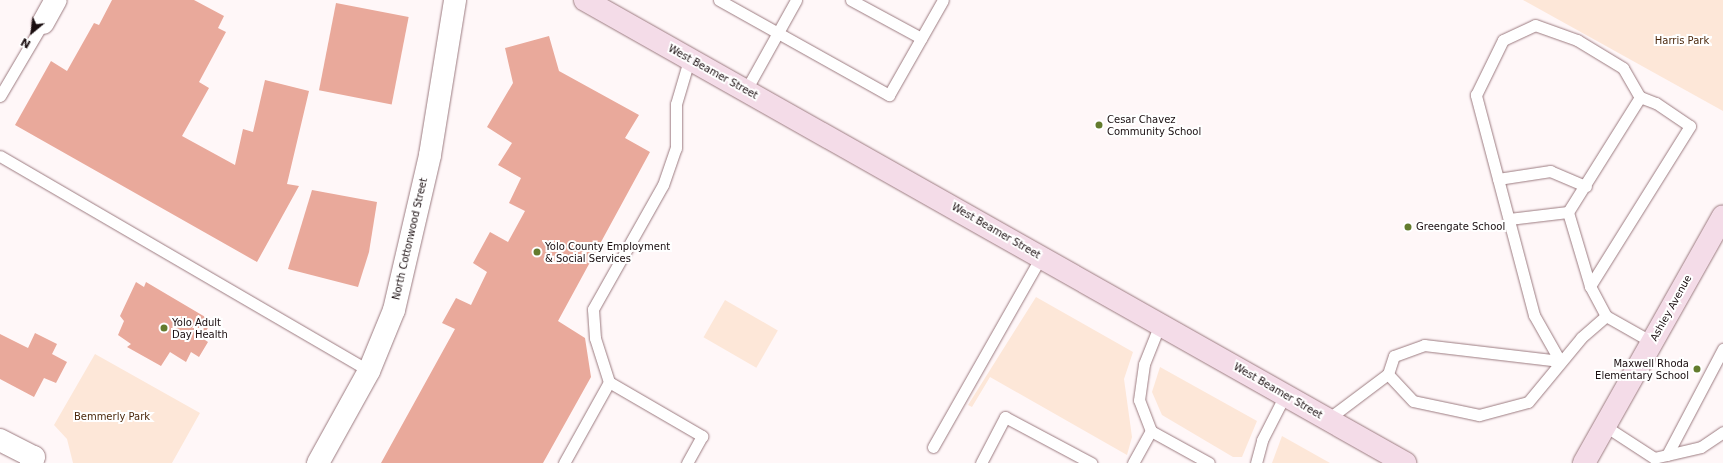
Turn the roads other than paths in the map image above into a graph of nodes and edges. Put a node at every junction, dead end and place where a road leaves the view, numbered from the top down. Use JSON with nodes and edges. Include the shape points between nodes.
{"nodes":[{"id":1,"x":56,"y":0,"type":"edge"},
{"id":2,"x":455,"y":0,"type":"edge"},
{"id":3,"x":585,"y":0,"type":"edge"},
{"id":4,"x":719,"y":0,"type":"edge"},
{"id":5,"x":796,"y":0,"type":"edge"},
{"id":6,"x":851,"y":0,"type":"edge"},
{"id":7,"x":943,"y":0,"type":"edge"},
{"id":8,"x":43,"y":23,"type":"joint"},
{"id":9,"x":777,"y":33,"type":"junction"},
{"id":10,"x":921,"y":38,"type":"junction"},
{"id":11,"x":690,"y":60,"type":"junction"},
{"id":12,"x":746,"y":90,"type":"junction"},
{"id":13,"x":0,"y":96,"type":"edge"},
{"id":14,"x":1640,"y":97,"type":"junction"},
{"id":15,"x":0,"y":156,"type":"edge"},
{"id":16,"x":1498,"y":179,"type":"junction"},
{"id":17,"x":1586,"y":186,"type":"junction"},
{"id":18,"x":1568,"y":212,"type":"junction"},
{"id":19,"x":1723,"y":216,"type":"edge"},
{"id":20,"x":1509,"y":219,"type":"junction"},
{"id":21,"x":1041,"y":257,"type":"junction"},
{"id":22,"x":1590,"y":286,"type":"junction"},
{"id":23,"x":1606,"y":316,"type":"junction"},
{"id":24,"x":1160,"y":324,"type":"junction"},
{"id":25,"x":1652,"y":342,"type":"junction"},
{"id":26,"x":1723,"y":349,"type":"edge"},
{"id":27,"x":1560,"y":362,"type":"junction"},
{"id":28,"x":369,"y":371,"type":"junction"},
{"id":29,"x":1388,"y":374,"type":"junction"},
{"id":30,"x":609,"y":382,"type":"junction"},
{"id":31,"x":1285,"y":395,"type":"junction"},
{"id":32,"x":1328,"y":419,"type":"junction"},
{"id":33,"x":1605,"y":426,"type":"junction"},
{"id":34,"x":1151,"y":431,"type":"junction"},
{"id":35,"x":1723,"y":432,"type":"edge"},
{"id":36,"x":0,"y":440,"type":"edge"},
{"id":37,"x":933,"y":446,"type":"dead end"},
{"id":38,"x":1667,"y":455,"type":"junction"},
{"id":39,"x":33,"y":460,"type":"edge"},
{"id":40,"x":318,"y":463,"type":"edge"},
{"id":41,"x":564,"y":463,"type":"edge"},
{"id":42,"x":687,"y":463,"type":"edge"},
{"id":43,"x":981,"y":463,"type":"edge"},
{"id":44,"x":1091,"y":463,"type":"edge"},
{"id":45,"x":1133,"y":463,"type":"edge"},
{"id":46,"x":1208,"y":463,"type":"edge"},
{"id":47,"x":1256,"y":463,"type":"edge"},
{"id":48,"x":1405,"y":463,"type":"edge"},
{"id":49,"x":1584,"y":463,"type":"edge"}],
"edges":[{"from":1,"to":8,"type":"street"},
{"from":2,"to":28,"type":"street","name":"North Cottonwood Street","via":[[428,162],[394,310]]},
{"from":3,"to":11,"type":"street","name":"West Beamer Street"},
{"from":4,"to":9,"type":"lane"},
{"from":5,"to":9,"type":"lane"},
{"from":6,"to":10,"type":"lane"},
{"from":7,"to":10,"type":"lane"},
{"from":8,"to":13,"type":"lane"},
{"from":9,"to":10,"type":"lane","via":[[889,95]]},
{"from":9,"to":12,"type":"lane"},
{"from":11,"to":12,"type":"street","name":"West Beamer Street"},
{"from":11,"to":30,"type":"lane","via":[[676,104],[676,148],[663,185],[593,309],[595,338]]},
{"from":12,"to":21,"type":"street","name":"West Beamer Street"},
{"from":14,"to":16,"type":"lane","via":[[1623,68],[1577,40],[1535,25],[1503,40],[1476,95]]},
{"from":14,"to":17,"type":"lane"},
{"from":14,"to":22,"type":"lane","via":[[1656,103],[1690,126]]},
{"from":15,"to":28,"type":"lane"},
{"from":16,"to":17,"type":"lane","via":[[1550,170]]},
{"from":16,"to":20,"type":"lane"},
{"from":17,"to":18,"type":"lane"},
{"from":18,"to":20,"type":"lane"},
{"from":18,"to":22,"type":"lane"},
{"from":19,"to":25,"type":"street","name":"Ashley Avenue"},
{"from":20,"to":27,"type":"lane","via":[[1534,316]]},
{"from":21,"to":24,"type":"street","name":"West Beamer Street"},
{"from":21,"to":37,"type":"lane"},
{"from":22,"to":23,"type":"lane"},
{"from":23,"to":25,"type":"lane"},
{"from":23,"to":27,"type":"lane"},
{"from":24,"to":31,"type":"street","name":"West Beamer Street"},
{"from":24,"to":34,"type":"lane","via":[[1144,364],[1139,400]]},
{"from":25,"to":33,"type":"street","name":"Ashley Avenue"},
{"from":26,"to":38,"type":"lane"},
{"from":27,"to":29,"type":"lane","via":[[1424,345],[1394,356]]},
{"from":27,"to":29,"type":"lane","via":[[1528,402],[1479,416],[1413,401]]},
{"from":28,"to":40,"type":"street","name":"North Cottonwood Street"},
{"from":29,"to":32,"type":"lane"},
{"from":30,"to":41,"type":"lane"},
{"from":30,"to":42,"type":"lane","via":[[702,436]]},
{"from":31,"to":32,"type":"street","name":"West Beamer Street"},
{"from":31,"to":47,"type":"lane","via":[[1262,440]]},
{"from":32,"to":48,"type":"street","name":"West Beamer Street"},
{"from":33,"to":38,"type":"lane","via":[[1654,458]]},
{"from":33,"to":49,"type":"street","name":"Ashley Avenue"},
{"from":34,"to":45,"type":"lane"},
{"from":34,"to":46,"type":"lane"},
{"from":35,"to":38,"type":"lane","via":[[1700,447]]},
{"from":36,"to":39,"type":"street"},
{"from":43,"to":44,"type":"lane","via":[[1005,417]]}]}
